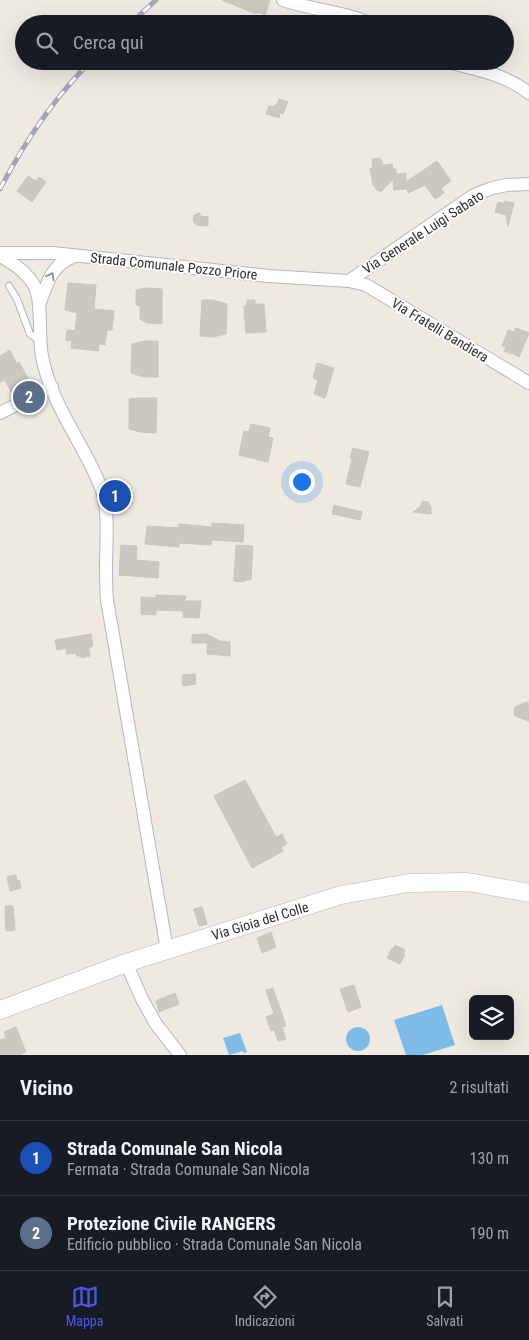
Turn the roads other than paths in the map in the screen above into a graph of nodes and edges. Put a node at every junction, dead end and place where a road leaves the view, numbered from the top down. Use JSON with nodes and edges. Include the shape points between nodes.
{"nodes":[{"id":1,"x":283,"y":0,"type":"edge"},
{"id":2,"x":344,"y":15,"type":"edge"},
{"id":3,"x":480,"y":70,"type":"edge"},
{"id":4,"x":529,"y":93,"type":"edge"},
{"id":5,"x":529,"y":184,"type":"edge"},
{"id":6,"x":29,"y":252,"type":"junction"},
{"id":7,"x":0,"y":255,"type":"edge"},
{"id":8,"x":75,"y":256,"type":"junction"},
{"id":9,"x":20,"y":268,"type":"junction"},
{"id":10,"x":349,"y":282,"type":"junction"},
{"id":11,"x":9,"y":286,"type":"dead end"},
{"id":12,"x":39,"y":306,"type":"junction"},
{"id":13,"x":40,"y":341,"type":"junction"},
{"id":14,"x":529,"y":383,"type":"edge"},
{"id":15,"x":52,"y":387,"type":"junction"},
{"id":16,"x":0,"y":413,"type":"edge"},
{"id":17,"x":529,"y":893,"type":"edge"},
{"id":18,"x":168,"y":950,"type":"junction"},
{"id":19,"x":126,"y":963,"type":"junction"},
{"id":20,"x":0,"y":1010,"type":"edge"},
{"id":21,"x":180,"y":1055,"type":"edge"}],
"edges":[{"from":1,"to":2,"type":"street"},
{"from":3,"to":4,"type":"street"},
{"from":5,"to":10,"type":"street","name":"Via Generale Luigi Sabato","via":[[492,188],[474,195]]},
{"from":6,"to":7,"type":"street","name":"Strada Comunale Pozzo Priore"},
{"from":6,"to":8,"type":"street","name":"Strada Comunale Pozzo Priore"},
{"from":6,"to":9,"type":"street"},
{"from":7,"to":9,"type":"street"},
{"from":8,"to":10,"type":"street","name":"Strada Comunale Pozzo Priore"},
{"from":12,"to":8,"type":"street","one_way":true,"via":[[54,269]]},
{"from":9,"to":12,"type":"street","via":[[35,286]]},
{"from":10,"to":14,"type":"street","name":"Via Fratelli Bandiera","via":[[366,285]]},
{"from":11,"to":13,"type":"lane","via":[[30,334]]},
{"from":12,"to":13,"type":"street"},
{"from":13,"to":15,"type":"street","via":[[44,369]]},
{"from":15,"to":16,"type":"street"},
{"from":15,"to":18,"type":"street","via":[[94,470],[103,496],[107,528],[107,600]]},
{"from":17,"to":18,"type":"main road","name":"Via Gioia del Colle","via":[[468,882],[409,883],[341,895]]},
{"from":18,"to":19,"type":"main road","name":"Via Gioia del Colle"},
{"from":19,"to":20,"type":"main road","name":"Via Gioia del Colle"},
{"from":19,"to":21,"type":"street","via":[[151,1016]]}]}
